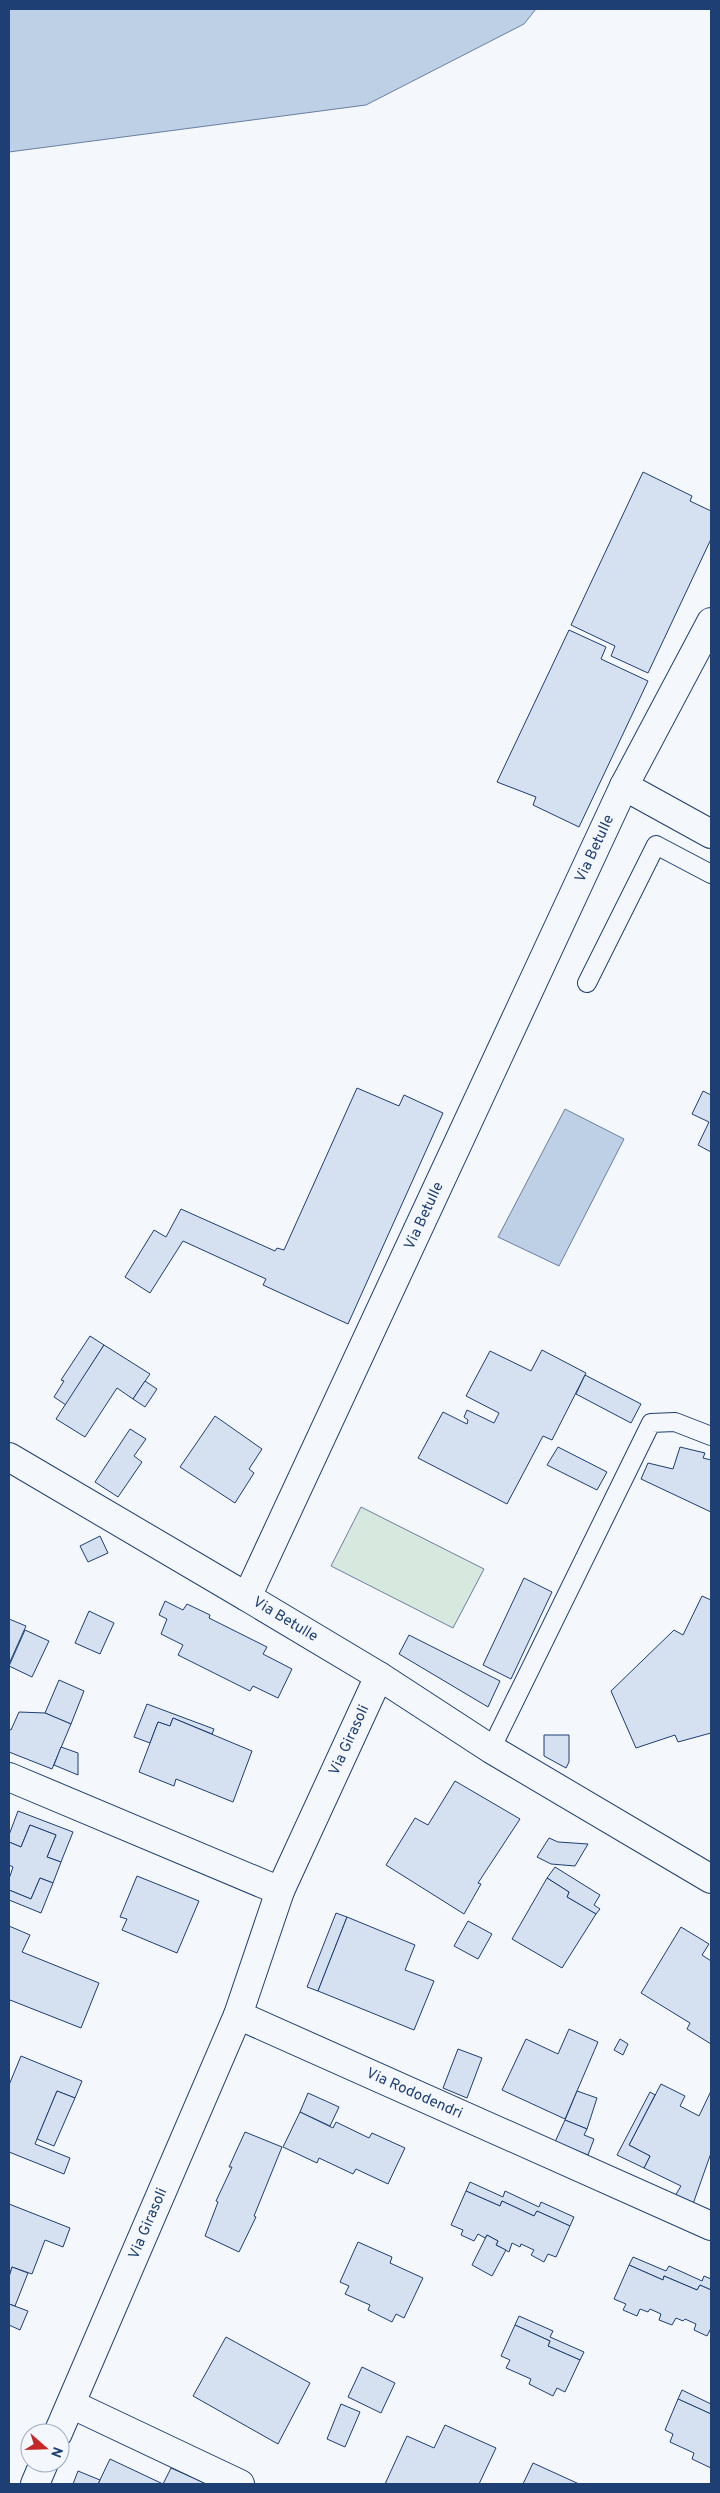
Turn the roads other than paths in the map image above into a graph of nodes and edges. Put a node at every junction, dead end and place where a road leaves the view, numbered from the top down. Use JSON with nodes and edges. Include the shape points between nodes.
{"nodes":[{"id":1,"x":711,"y":622,"type":"edge"},
{"id":2,"x":624,"y":786,"type":"junction"},
{"id":3,"x":711,"y":834,"type":"edge"},
{"id":4,"x":711,"y":874,"type":"edge"},
{"id":5,"x":587,"y":983,"type":"dead end"},
{"id":6,"x":711,"y":1436,"type":"edge"},
{"id":7,"x":9,"y":1457,"type":"edge"},
{"id":8,"x":247,"y":1597,"type":"junction"},
{"id":9,"x":379,"y":1676,"type":"junction"},
{"id":10,"x":491,"y":1749,"type":"junction"},
{"id":11,"x":9,"y":1778,"type":"edge"},
{"id":12,"x":711,"y":1879,"type":"edge"},
{"id":13,"x":280,"y":1891,"type":"junction"},
{"id":14,"x":238,"y":2015,"type":"junction"},
{"id":15,"x":711,"y":2226,"type":"edge"},
{"id":16,"x":70,"y":2404,"type":"junction"},
{"id":17,"x":62,"y":2423,"type":"edge"},
{"id":18,"x":240,"y":2484,"type":"edge"}],
"edges":[{"from":1,"to":2,"type":"street","name":"Via Betulle"},
{"from":2,"to":3,"type":"street"},
{"from":2,"to":8,"type":"street","name":"Via Betulle"},
{"from":4,"to":5,"type":"lane","via":[[656,844]]},
{"from":6,"to":10,"type":"lane","via":[[675,1422],[652,1423]]},
{"from":7,"to":8,"type":"street"},
{"from":8,"to":9,"type":"street","name":"Via Betulle"},
{"from":9,"to":10,"type":"street"},
{"from":9,"to":13,"type":"street","name":"Via Girasoli"},
{"from":10,"to":12,"type":"street"},
{"from":11,"to":13,"type":"street"},
{"from":13,"to":14,"type":"street"},
{"from":14,"to":15,"type":"street","name":"Via Rododendri"},
{"from":14,"to":16,"type":"street","name":"Via Girasoli"},
{"from":16,"to":17,"type":"street","name":"Via Girasoli"},
{"from":16,"to":18,"type":"street"}]}
